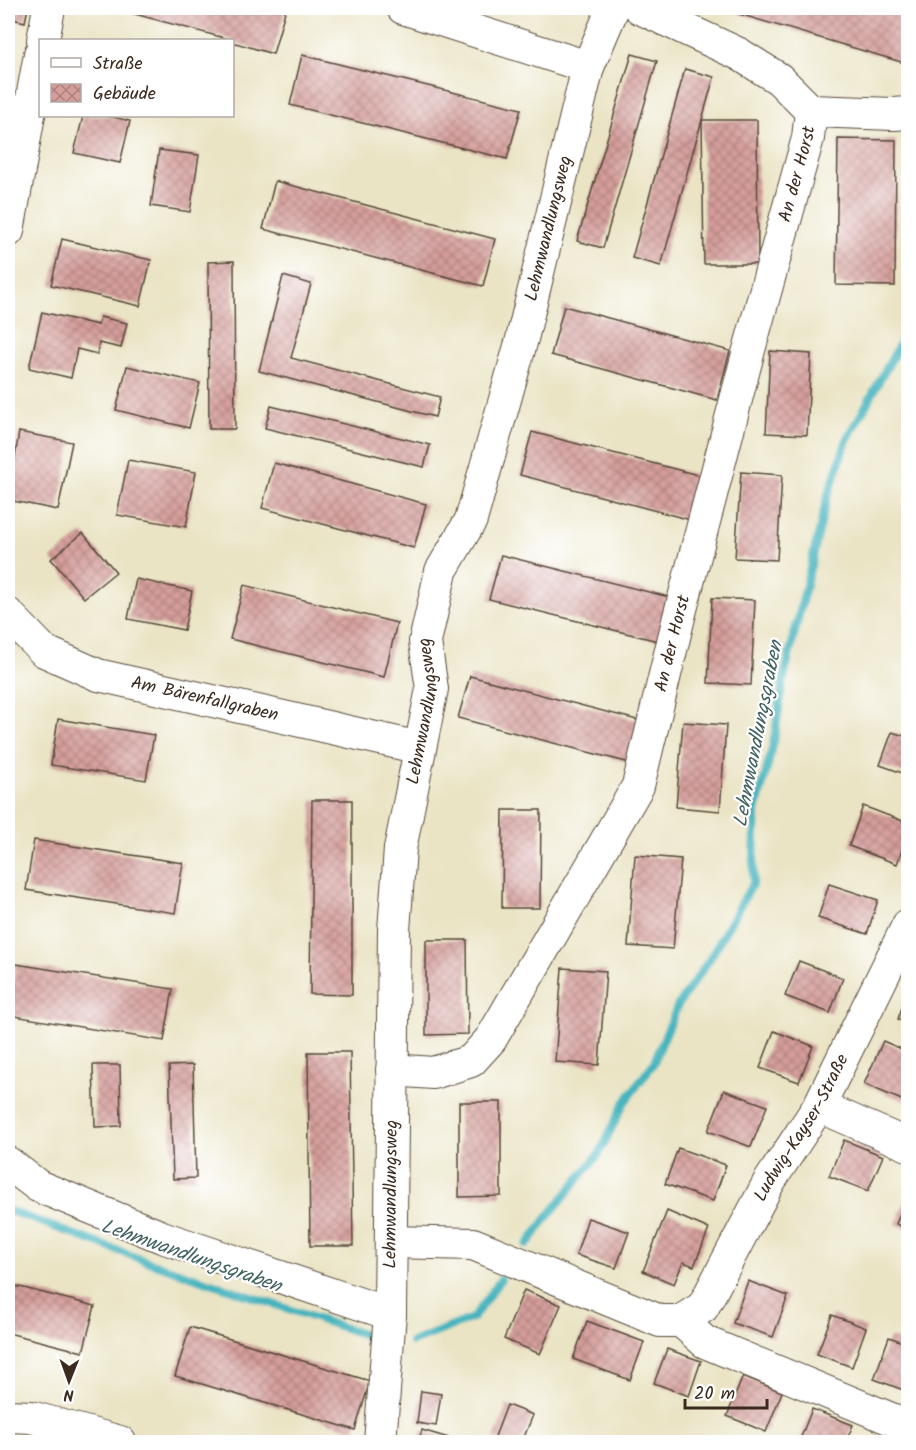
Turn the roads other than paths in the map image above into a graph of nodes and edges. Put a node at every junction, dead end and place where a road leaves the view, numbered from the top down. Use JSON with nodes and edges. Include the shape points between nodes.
{"nodes":[{"id":1,"x":49,"y":8,"type":"edge"},
{"id":2,"x":403,"y":8,"type":"edge"},
{"id":3,"x":613,"y":8,"type":"edge"},
{"id":4,"x":640,"y":8,"type":"edge"},
{"id":5,"x":43,"y":39,"type":"edge"},
{"id":6,"x":39,"y":60,"type":"edge"},
{"id":7,"x":588,"y":67,"type":"junction"},
{"id":8,"x":811,"y":111,"type":"junction"},
{"id":9,"x":909,"y":113,"type":"edge"},
{"id":10,"x":8,"y":231,"type":"edge"},
{"id":11,"x":8,"y":614,"type":"edge"},
{"id":12,"x":420,"y":748,"type":"junction"},
{"id":13,"x":909,"y":925,"type":"edge"},
{"id":14,"x":392,"y":1070,"type":"junction"},
{"id":15,"x":819,"y":1106,"type":"junction"},
{"id":16,"x":909,"y":1145,"type":"edge"},
{"id":17,"x":8,"y":1163,"type":"edge"},
{"id":18,"x":391,"y":1242,"type":"junction"},
{"id":19,"x":390,"y":1314,"type":"junction"},
{"id":20,"x":681,"y":1321,"type":"junction"},
{"id":21,"x":8,"y":1416,"type":"edge"},
{"id":22,"x":909,"y":1426,"type":"edge"},
{"id":23,"x":120,"y":1443,"type":"edge"},
{"id":24,"x":380,"y":1443,"type":"edge"}],
"edges":[{"from":1,"to":5,"type":"street"},
{"from":2,"to":7,"type":"street"},
{"from":3,"to":7,"type":"street","name":"Lehmwandlungsweg"},
{"from":4,"to":8,"type":"street","name":"An der Horst","via":[[739,54],[779,80]]},
{"from":6,"to":10,"type":"street"},
{"from":7,"to":12,"type":"street","name":"Lehmwandlungsweg","via":[[522,339],[471,520],[441,572],[424,642],[432,689]]},
{"from":8,"to":9,"type":"street","name":"An der Horst"},
{"from":8,"to":14,"type":"street","name":"An der Horst","via":[[808,138],[679,617],[638,786],[492,1040],[471,1061],[433,1073]]},
{"from":11,"to":12,"type":"street","name":"Am Bärenfallgraben","via":[[44,651],[98,675]]},
{"from":12,"to":14,"type":"street","name":"Lehmwandlungsweg","via":[[398,872],[393,930]]},
{"from":13,"to":15,"type":"street","name":"Ludwig-Kayser-Straße"},
{"from":14,"to":18,"type":"street","name":"Lehmwandlungsweg"},
{"from":15,"to":16,"type":"street"},
{"from":15,"to":20,"type":"street","name":"Ludwig-Kayser-Straße","via":[[769,1182],[703,1307]]},
{"from":17,"to":19,"type":"street","via":[[38,1186],[162,1237]]},
{"from":18,"to":19,"type":"street","name":"Lehmwandlungsweg"},
{"from":18,"to":20,"type":"street","via":[[473,1244],[660,1322]]},
{"from":19,"to":24,"type":"street","name":"Lehmwandlungsweg"},
{"from":20,"to":22,"type":"street","via":[[705,1342]]},
{"from":21,"to":23,"type":"street","via":[[31,1417]]}]}
